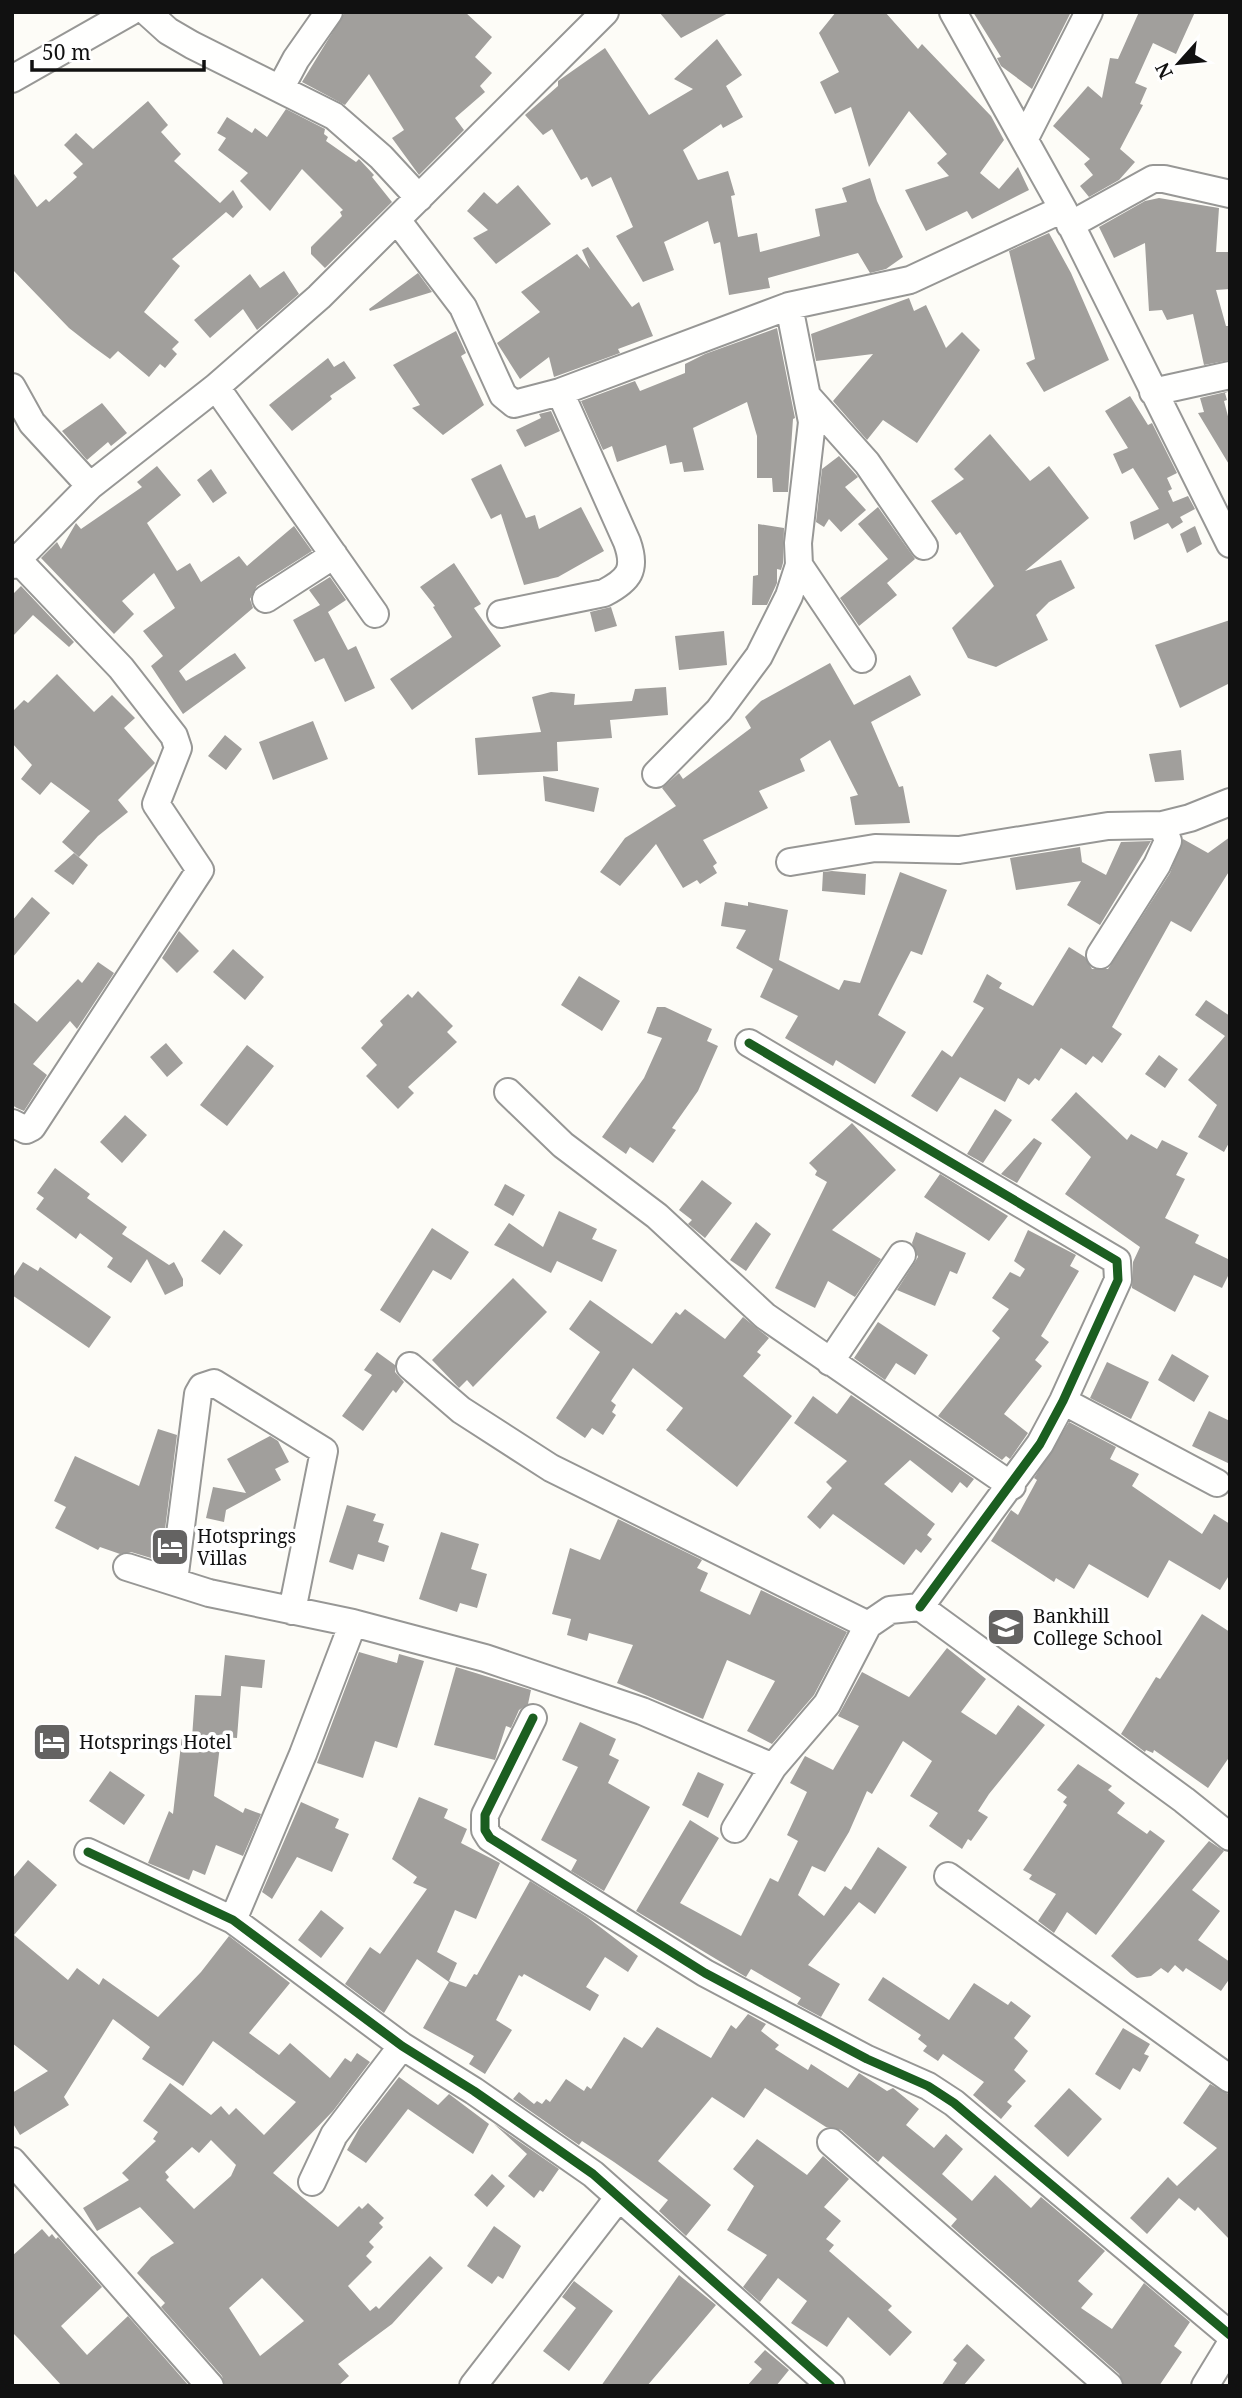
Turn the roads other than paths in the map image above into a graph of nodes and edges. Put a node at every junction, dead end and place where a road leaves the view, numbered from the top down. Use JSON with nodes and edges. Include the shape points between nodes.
{"nodes":[{"id":1,"x":130,"y":12,"type":"edge"},
{"id":2,"x":147,"y":12,"type":"edge"},
{"id":3,"x":329,"y":12,"type":"edge"},
{"id":4,"x":606,"y":12,"type":"edge"},
{"id":5,"x":953,"y":12,"type":"edge"},
{"id":6,"x":1089,"y":12,"type":"edge"},
{"id":7,"x":12,"y":79,"type":"edge"},
{"id":8,"x":280,"y":89,"type":"junction"},
{"id":9,"x":1025,"y":138,"type":"junction"},
{"id":10,"x":1230,"y":194,"type":"edge"},
{"id":11,"x":419,"y":198,"type":"junction"},
{"id":12,"x":1066,"y":217,"type":"junction"},
{"id":13,"x":397,"y":220,"type":"junction"},
{"id":14,"x":789,"y":306,"type":"junction"},
{"id":15,"x":1230,"y":375,"type":"edge"},
{"id":16,"x":12,"y":387,"type":"edge"},
{"id":17,"x":216,"y":387,"type":"junction"},
{"id":18,"x":560,"y":392,"type":"junction"},
{"id":19,"x":1153,"y":392,"type":"junction"},
{"id":20,"x":808,"y":397,"type":"junction"},
{"id":21,"x":90,"y":486,"type":"junction"},
{"id":22,"x":1230,"y":544,"type":"edge"},
{"id":23,"x":924,"y":546,"type":"dead end"},
{"id":24,"x":334,"y":555,"type":"junction"},
{"id":25,"x":15,"y":562,"type":"edge"},
{"id":26,"x":799,"y":565,"type":"junction"},
{"id":27,"x":266,"y":599,"type":"dead end"},
{"id":28,"x":375,"y":614,"type":"dead end"},
{"id":29,"x":501,"y":614,"type":"dead end"},
{"id":30,"x":862,"y":659,"type":"dead end"},
{"id":31,"x":656,"y":774,"type":"dead end"},
{"id":32,"x":1230,"y":802,"type":"edge"},
{"id":33,"x":1162,"y":825,"type":"junction"},
{"id":34,"x":790,"y":862,"type":"dead end"},
{"id":35,"x":1100,"y":955,"type":"dead end"},
{"id":36,"x":749,"y":1043,"type":"dead end"},
{"id":37,"x":508,"y":1092,"type":"dead end"},
{"id":38,"x":12,"y":1123,"type":"edge"},
{"id":39,"x":902,"y":1255,"type":"dead end"},
{"id":40,"x":830,"y":1362,"type":"junction"},
{"id":41,"x":410,"y":1366,"type":"dead end"},
{"id":42,"x":1063,"y":1401,"type":"junction"},
{"id":43,"x":1217,"y":1483,"type":"dead end"},
{"id":44,"x":1012,"y":1486,"type":"junction"},
{"id":45,"x":127,"y":1567,"type":"dead end"},
{"id":46,"x":174,"y":1581,"type":"junction"},
{"id":47,"x":920,"y":1607,"type":"junction"},
{"id":48,"x":292,"y":1611,"type":"junction"},
{"id":49,"x":354,"y":1623,"type":"junction"},
{"id":50,"x":868,"y":1625,"type":"junction"},
{"id":51,"x":533,"y":1718,"type":"dead end"},
{"id":52,"x":773,"y":1767,"type":"junction"},
{"id":53,"x":735,"y":1829,"type":"dead end"},
{"id":54,"x":1230,"y":1838,"type":"edge"},
{"id":55,"x":88,"y":1852,"type":"dead end"},
{"id":56,"x":948,"y":1876,"type":"dead end"},
{"id":57,"x":233,"y":1920,"type":"junction"},
{"id":58,"x":402,"y":2046,"type":"junction"},
{"id":59,"x":1230,"y":2079,"type":"edge"},
{"id":60,"x":831,"y":2142,"type":"dead end"},
{"id":61,"x":12,"y":2161,"type":"edge"},
{"id":62,"x":312,"y":2182,"type":"dead end"},
{"id":63,"x":619,"y":2197,"type":"junction"},
{"id":64,"x":1230,"y":2335,"type":"edge"},
{"id":65,"x":1230,"y":2345,"type":"edge"},
{"id":66,"x":210,"y":2386,"type":"edge"},
{"id":67,"x":473,"y":2386,"type":"edge"},
{"id":68,"x":831,"y":2386,"type":"edge"},
{"id":69,"x":1109,"y":2386,"type":"edge"},
{"id":70,"x":1205,"y":2386,"type":"edge"}],
"edges":[{"from":1,"to":7,"type":"street"},
{"from":2,"to":8,"type":"street","via":[[192,46]]},
{"from":3,"to":8,"type":"street"},
{"from":4,"to":11,"type":"street"},
{"from":5,"to":9,"type":"street"},
{"from":6,"to":9,"type":"street"},
{"from":8,"to":11,"type":"street","via":[[334,116]]},
{"from":9,"to":12,"type":"street"},
{"from":10,"to":12,"type":"street","via":[[1153,179]]},
{"from":11,"to":13,"type":"street"},
{"from":12,"to":14,"type":"street","via":[[910,280]]},
{"from":12,"to":19,"type":"street"},
{"from":13,"to":17,"type":"street","via":[[319,297]]},
{"from":13,"to":18,"type":"street","via":[[463,307],[503,395],[514,404]]},
{"from":14,"to":18,"type":"street"},
{"from":14,"to":20,"type":"street"},
{"from":15,"to":19,"type":"street"},
{"from":16,"to":21,"type":"street","via":[[32,423]]},
{"from":17,"to":21,"type":"street"},
{"from":17,"to":24,"type":"street"},
{"from":18,"to":29,"type":"street","via":[[627,542],[633,558],[630,572],[604,593]]},
{"from":19,"to":22,"type":"street"},
{"from":20,"to":23,"type":"street","via":[[867,463]]},
{"from":20,"to":26,"type":"street","via":[[812,422]]},
{"from":21,"to":25,"type":"street"},
{"from":24,"to":27,"type":"street"},
{"from":24,"to":28,"type":"street"},
{"from":25,"to":38,"type":"street","via":[[121,668],[174,736],[178,748],[156,804],[200,870],[32,1127],[26,1130]]},
{"from":26,"to":30,"type":"street"},
{"from":26,"to":31,"type":"street","via":[[759,656],[719,710]]},
{"from":32,"to":33,"type":"street"},
{"from":33,"to":34,"type":"street","via":[[1108,827],[959,850],[875,848]]},
{"from":33,"to":35,"type":"street","via":[[1168,841],[1157,865]]},
{"from":36,"to":42,"type":"street","via":[[1117,1261],[1118,1280]]},
{"from":37,"to":40,"type":"street","via":[[563,1145],[657,1216],[765,1316]]},
{"from":39,"to":40,"type":"street"},
{"from":40,"to":44,"type":"street"},
{"from":41,"to":50,"type":"street","via":[[461,1410],[551,1468]]},
{"from":42,"to":43,"type":"street"},
{"from":42,"to":44,"type":"street"},
{"from":44,"to":47,"type":"street"},
{"from":45,"to":46,"type":"street"},
{"from":46,"to":48,"type":"street"},
{"from":46,"to":48,"type":"street","via":[[198,1394],[202,1387],[214,1383],[324,1451]]},
{"from":47,"to":50,"type":"street","via":[[890,1610]]},
{"from":47,"to":54,"type":"street"},
{"from":48,"to":49,"type":"street"},
{"from":49,"to":52,"type":"street","via":[[538,1675],[642,1711]]},
{"from":49,"to":57,"type":"street"},
{"from":50,"to":52,"type":"street","via":[[827,1704]]},
{"from":51,"to":64,"type":"street","via":[[485,1815],[490,1838],[705,1973],[954,2103]]},
{"from":52,"to":53,"type":"street"},
{"from":55,"to":57,"type":"street"},
{"from":56,"to":59,"type":"street"},
{"from":57,"to":58,"type":"street"},
{"from":58,"to":62,"type":"street","via":[[334,2135]]},
{"from":58,"to":63,"type":"street","via":[[496,2106]]},
{"from":60,"to":69,"type":"street"},
{"from":61,"to":66,"type":"street"},
{"from":63,"to":67,"type":"street"},
{"from":63,"to":68,"type":"street"},
{"from":65,"to":70,"type":"street"}]}
